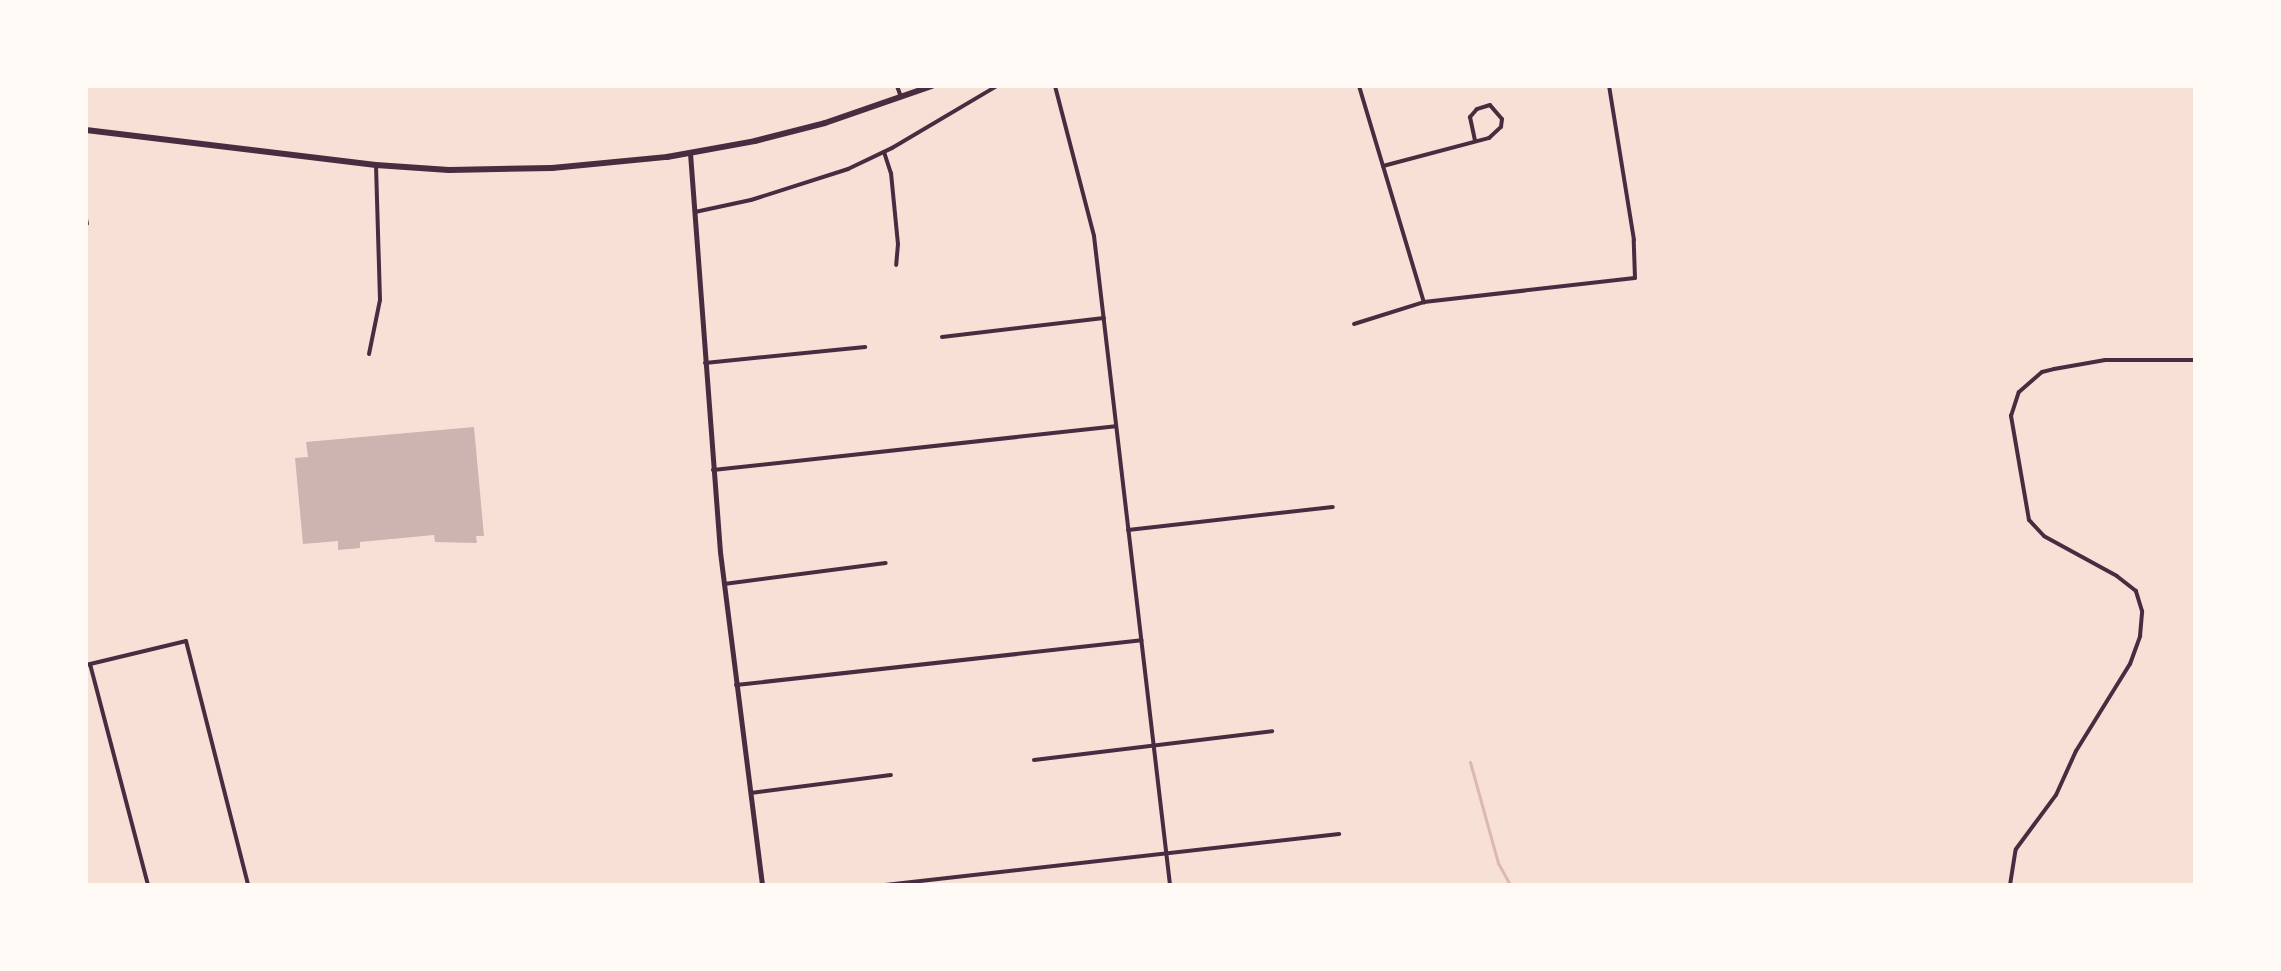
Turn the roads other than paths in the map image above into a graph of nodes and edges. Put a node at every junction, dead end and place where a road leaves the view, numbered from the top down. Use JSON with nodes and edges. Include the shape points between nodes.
{"nodes":[{"id":1,"x":897,"y":86,"type":"edge"},
{"id":2,"x":931,"y":86,"type":"edge"},
{"id":3,"x":997,"y":86,"type":"edge"},
{"id":4,"x":1055,"y":86,"type":"edge"},
{"id":5,"x":1359,"y":86,"type":"edge"},
{"id":6,"x":1609,"y":86,"type":"edge"},
{"id":7,"x":901,"y":97,"type":"junction"},
{"id":8,"x":86,"y":130,"type":"edge"},
{"id":9,"x":1475,"y":140,"type":"junction"},
{"id":10,"x":884,"y":152,"type":"junction"},
{"id":11,"x":690,"y":153,"type":"junction"},
{"id":12,"x":376,"y":165,"type":"junction"},
{"id":13,"x":1383,"y":166,"type":"junction"},
{"id":14,"x":694,"y":212,"type":"junction"},
{"id":15,"x":896,"y":265,"type":"dead end"},
{"id":16,"x":1424,"y":302,"type":"junction"},
{"id":17,"x":1104,"y":318,"type":"junction"},
{"id":18,"x":1354,"y":324,"type":"dead end"},
{"id":19,"x":942,"y":337,"type":"dead end"},
{"id":20,"x":865,"y":347,"type":"dead end"},
{"id":21,"x":369,"y":354,"type":"dead end"},
{"id":22,"x":2195,"y":360,"type":"edge"},
{"id":23,"x":705,"y":363,"type":"junction"},
{"id":24,"x":1116,"y":426,"type":"junction"},
{"id":25,"x":713,"y":470,"type":"junction"},
{"id":26,"x":1333,"y":507,"type":"dead end"},
{"id":27,"x":1128,"y":530,"type":"junction"},
{"id":28,"x":886,"y":563,"type":"dead end"},
{"id":29,"x":724,"y":584,"type":"junction"},
{"id":30,"x":1142,"y":640,"type":"junction"},
{"id":31,"x":88,"y":665,"type":"edge"},
{"id":32,"x":736,"y":685,"type":"junction"},
{"id":33,"x":1272,"y":731,"type":"dead end"},
{"id":34,"x":1154,"y":746,"type":"junction"},
{"id":35,"x":1034,"y":760,"type":"dead end"},
{"id":36,"x":891,"y":775,"type":"dead end"},
{"id":37,"x":750,"y":793,"type":"junction"},
{"id":38,"x":1339,"y":834,"type":"dead end"},
{"id":39,"x":1167,"y":853,"type":"junction"},
{"id":40,"x":148,"y":885,"type":"edge"},
{"id":41,"x":248,"y":885,"type":"edge"},
{"id":42,"x":762,"y":885,"type":"edge"},
{"id":43,"x":885,"y":885,"type":"edge"},
{"id":44,"x":1170,"y":885,"type":"edge"},
{"id":45,"x":2010,"y":885,"type":"edge"}],
"edges":[{"from":1,"to":7,"type":"street"},
{"from":2,"to":7,"type":"main road"},
{"from":3,"to":10,"type":"street"},
{"from":4,"to":17,"type":"street","via":[[1094,236]]},
{"from":5,"to":13,"type":"street"},
{"from":6,"to":16,"type":"street","via":[[1634,240],[1635,278]]},
{"from":7,"to":11,"type":"main road","via":[[814,126]]},
{"from":8,"to":12,"type":"main road"},
{"from":9,"to":9,"type":"street","via":[[1489,138],[1501,127],[1498,111],[1490,105],[1470,117]]},
{"from":9,"to":13,"type":"street"},
{"from":10,"to":14,"type":"street","via":[[829,176]]},
{"from":10,"to":15,"type":"street","via":[[891,173]]},
{"from":11,"to":12,"type":"main road","via":[[552,168]]},
{"from":11,"to":14,"type":"street"},
{"from":12,"to":21,"type":"street","via":[[380,300]]},
{"from":13,"to":16,"type":"street"},
{"from":14,"to":23,"type":"street"},
{"from":16,"to":18,"type":"street"},
{"from":17,"to":19,"type":"street"},
{"from":17,"to":24,"type":"street"},
{"from":20,"to":23,"type":"street"},
{"from":22,"to":45,"type":"street","via":[[2071,364],[2042,372],[2019,392],[2011,416],[2029,520],[2044,536],[2136,591],[2142,611],[2130,664],[2076,751],[2056,795],[2016,849]]},
{"from":23,"to":25,"type":"street"},
{"from":24,"to":25,"type":"street"},
{"from":24,"to":27,"type":"street"},
{"from":25,"to":29,"type":"street"},
{"from":26,"to":27,"type":"street"},
{"from":27,"to":30,"type":"street"},
{"from":28,"to":29,"type":"street"},
{"from":29,"to":32,"type":"street"},
{"from":30,"to":32,"type":"street"},
{"from":30,"to":34,"type":"street"},
{"from":31,"to":40,"type":"street"},
{"from":31,"to":41,"type":"street","via":[[186,641]]},
{"from":32,"to":37,"type":"street"},
{"from":33,"to":34,"type":"street"},
{"from":34,"to":35,"type":"street"},
{"from":34,"to":39,"type":"street"},
{"from":36,"to":37,"type":"street"},
{"from":37,"to":42,"type":"street"},
{"from":38,"to":39,"type":"street"},
{"from":39,"to":43,"type":"street"},
{"from":39,"to":44,"type":"street"}]}
